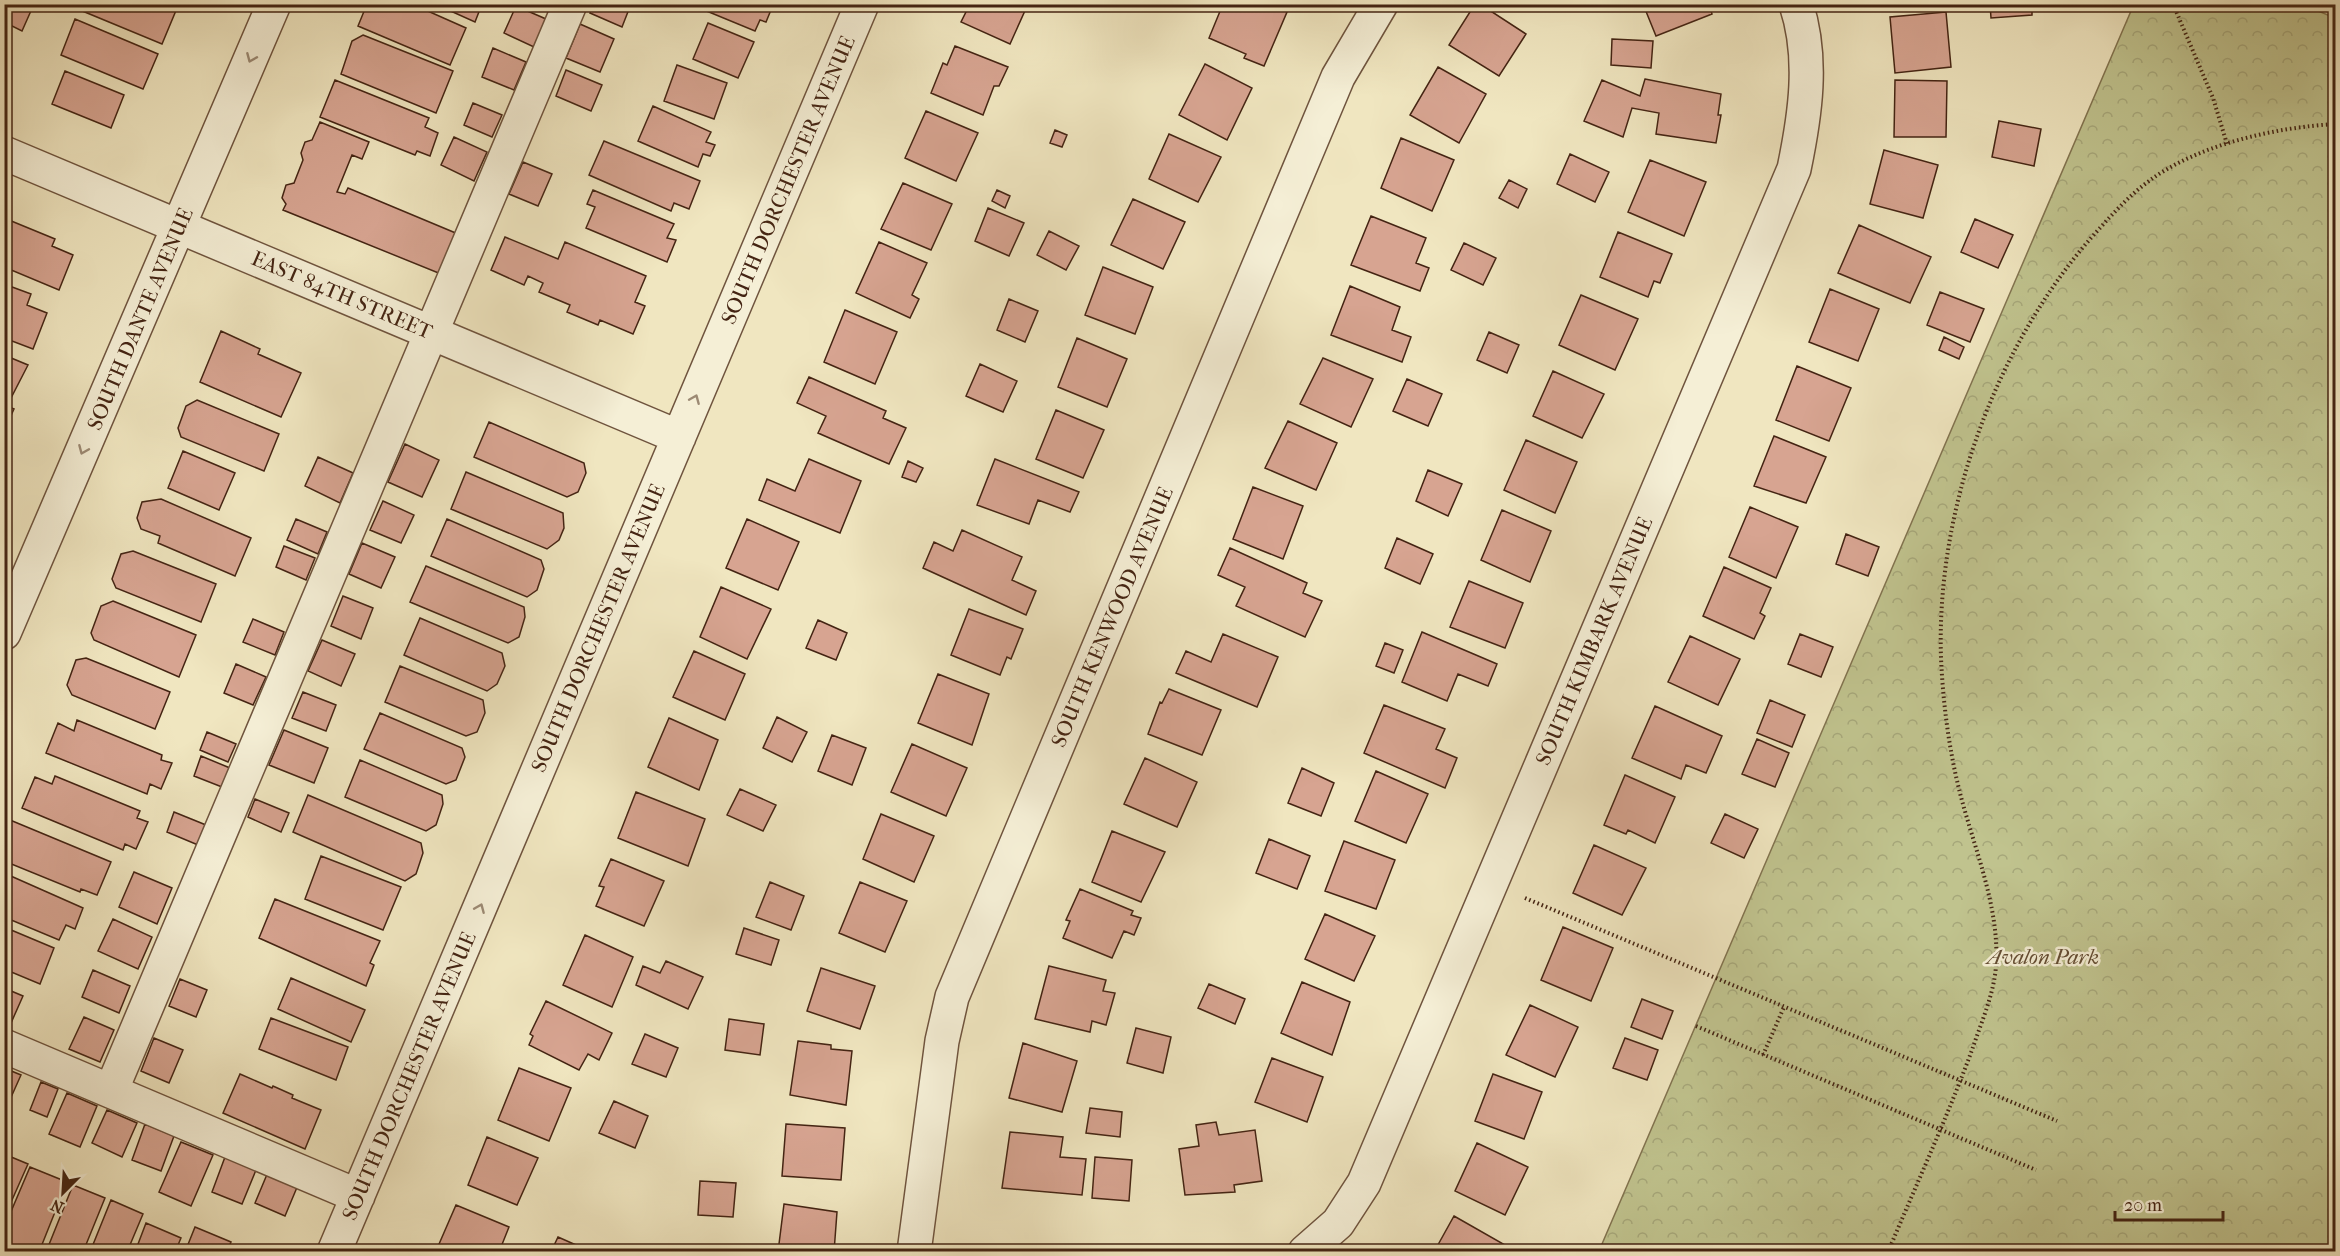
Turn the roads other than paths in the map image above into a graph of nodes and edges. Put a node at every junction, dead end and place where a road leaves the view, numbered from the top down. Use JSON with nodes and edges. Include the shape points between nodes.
{"nodes":[{"id":1,"x":274,"y":4,"type":"edge"},
{"id":2,"x":570,"y":4,"type":"edge"},
{"id":3,"x":862,"y":4,"type":"edge"},
{"id":4,"x":1381,"y":4,"type":"edge"},
{"id":5,"x":1796,"y":4,"type":"edge"},
{"id":6,"x":4,"y":153,"type":"edge"},
{"id":7,"x":179,"y":227,"type":"junction"},
{"id":8,"x":430,"y":333,"type":"junction"},
{"id":9,"x":679,"y":437,"type":"junction"},
{"id":10,"x":4,"y":633,"type":"edge"},
{"id":11,"x":4,"y":1046,"type":"edge"},
{"id":12,"x":111,"y":1091,"type":"junction"},
{"id":13,"x":358,"y":1196,"type":"junction"},
{"id":14,"x":334,"y":1251,"type":"edge"},
{"id":15,"x":914,"y":1251,"type":"edge"},
{"id":16,"x":1305,"y":1251,"type":"edge"}],
"edges":[{"from":1,"to":7,"type":"street","name":"SOUTH DANTE AVENUE","one_way":true},
{"from":2,"to":8,"type":"street"},
{"from":9,"to":3,"type":"street","name":"SOUTH DORCHESTER AVENUE","one_way":true},
{"from":4,"to":15,"type":"street","name":"SOUTH KENWOOD AVENUE","via":[[1338,77],[952,997],[942,1041]]},
{"from":5,"to":16,"type":"street","name":"SOUTH KIMBARK AVENUE","via":[[1806,74],[1805,118],[1794,169],[1364,1183],[1338,1223]]},
{"from":6,"to":7,"type":"street","name":"EAST 84TH STREET"},
{"from":7,"to":8,"type":"street","name":"EAST 84TH STREET"},
{"from":7,"to":10,"type":"street","name":"SOUTH DANTE AVENUE","one_way":true},
{"from":8,"to":9,"type":"street","name":"EAST 84TH STREET"},
{"from":8,"to":12,"type":"street"},
{"from":13,"to":9,"type":"street","name":"SOUTH DORCHESTER AVENUE","one_way":true},
{"from":11,"to":12,"type":"street"},
{"from":12,"to":13,"type":"street"},
{"from":13,"to":14,"type":"street","name":"SOUTH DORCHESTER AVENUE"}]}
